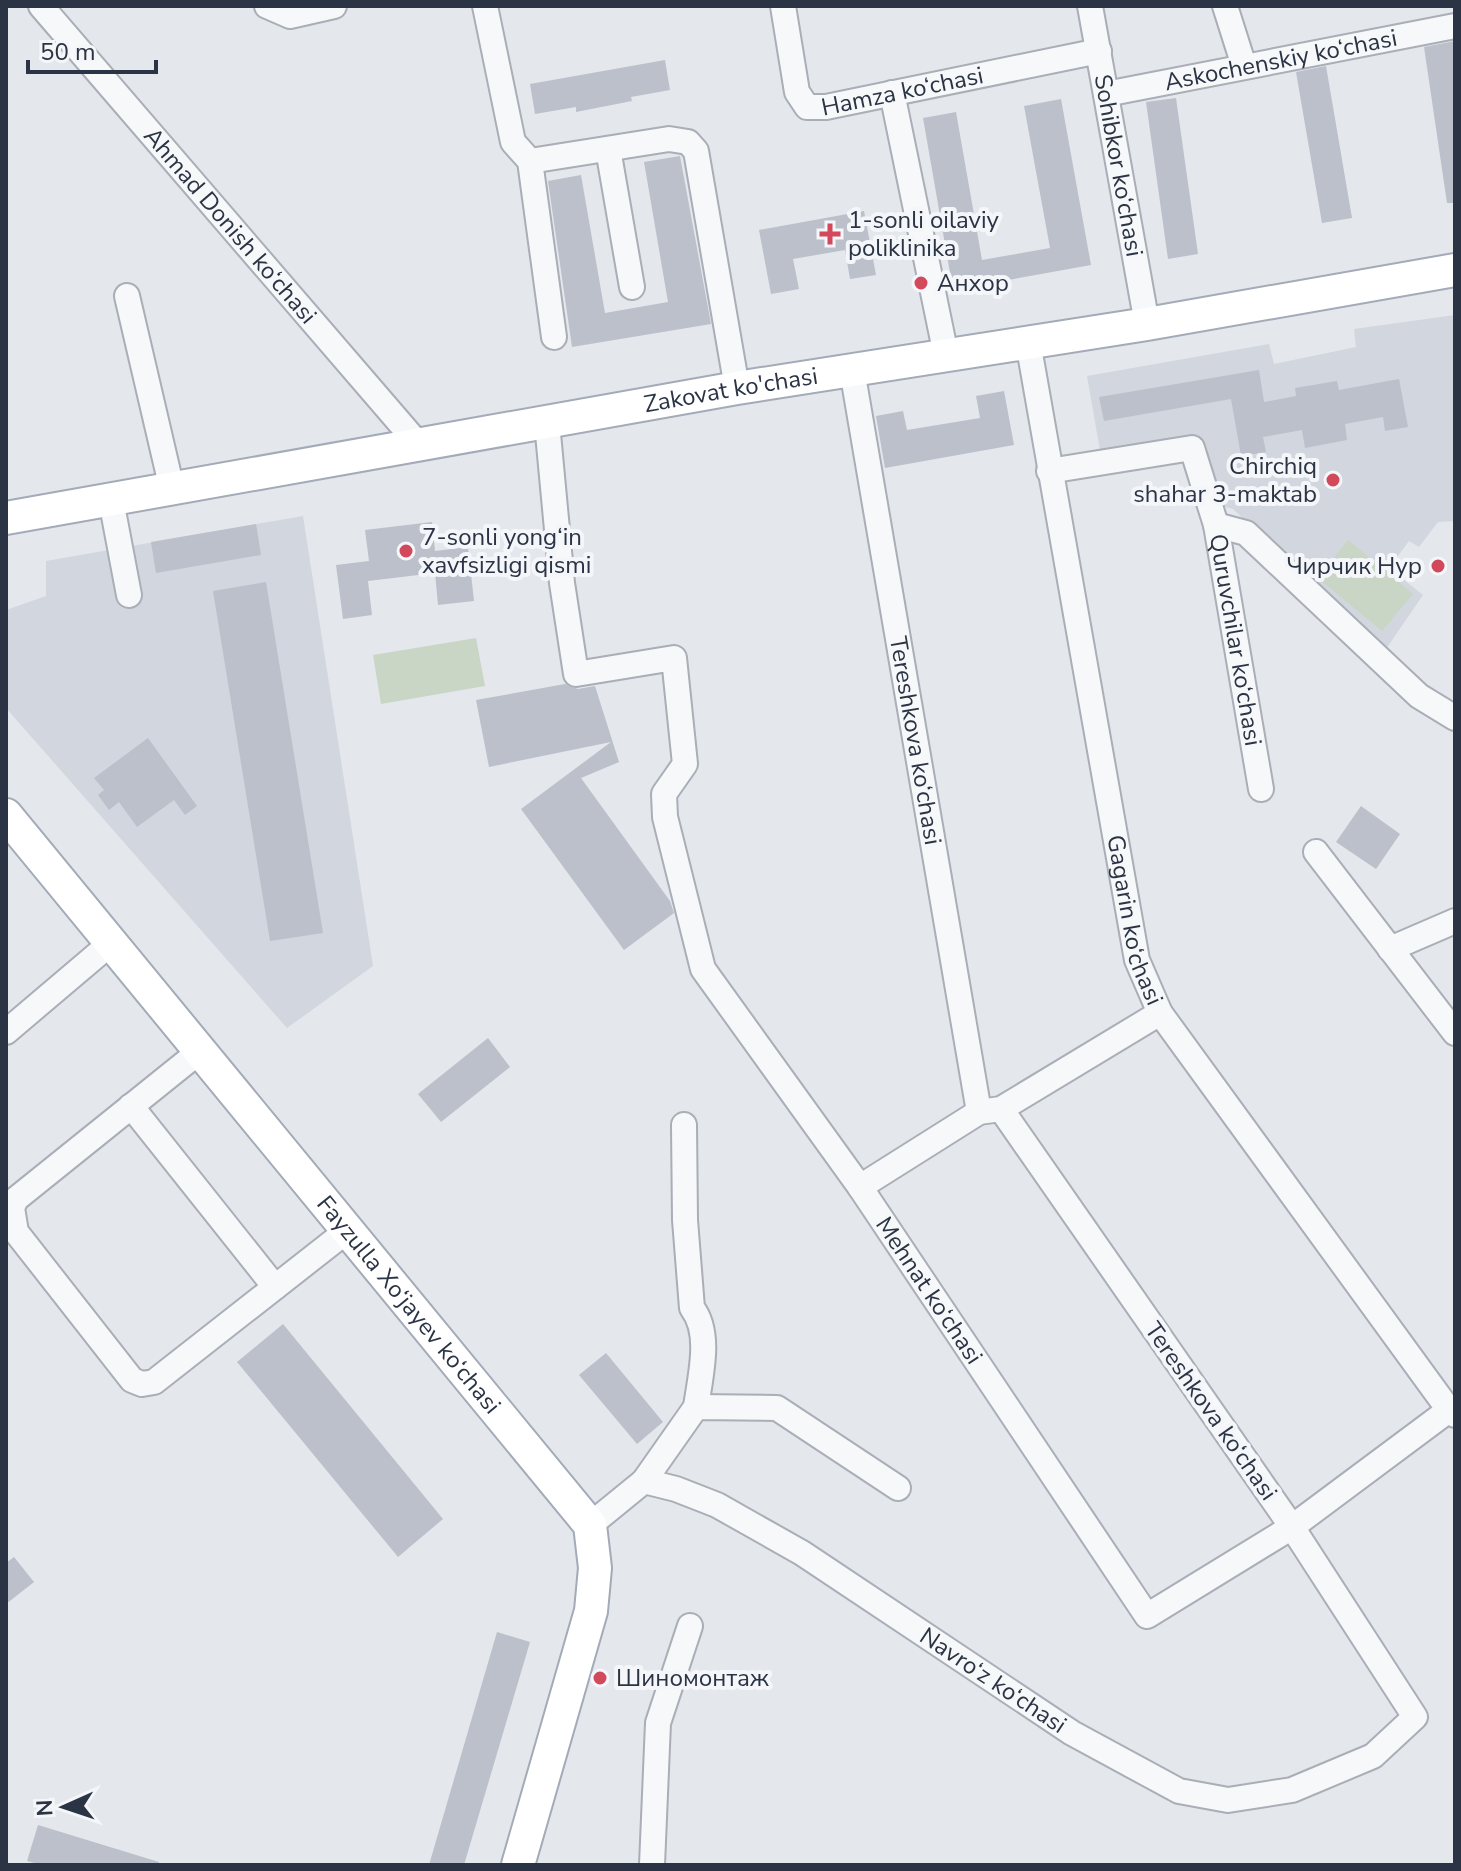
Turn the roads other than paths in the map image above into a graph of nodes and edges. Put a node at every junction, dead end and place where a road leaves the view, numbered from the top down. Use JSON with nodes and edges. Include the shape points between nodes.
{"nodes":[{"id":1,"x":41,"y":6,"type":"edge"},
{"id":2,"x":267,"y":6,"type":"edge"},
{"id":3,"x":334,"y":6,"type":"edge"},
{"id":4,"x":485,"y":6,"type":"edge"},
{"id":5,"x":783,"y":6,"type":"edge"},
{"id":6,"x":1090,"y":6,"type":"edge"},
{"id":7,"x":1225,"y":6,"type":"edge"},
{"id":8,"x":1455,"y":26,"type":"edge"},
{"id":9,"x":1099,"y":51,"type":"junction"},
{"id":10,"x":1244,"y":66,"type":"junction"},
{"id":11,"x":892,"y":93,"type":"junction"},
{"id":12,"x":1106,"y":94,"type":"junction"},
{"id":13,"x":608,"y":149,"type":"junction"},
{"id":14,"x":530,"y":161,"type":"junction"},
{"id":15,"x":1455,"y":270,"type":"edge"},
{"id":16,"x":632,"y":287,"type":"dead end"},
{"id":17,"x":127,"y":296,"type":"dead end"},
{"id":18,"x":1147,"y":324,"type":"junction"},
{"id":19,"x":554,"y":337,"type":"dead end"},
{"id":20,"x":1028,"y":342,"type":"junction"},
{"id":21,"x":946,"y":355,"type":"junction"},
{"id":22,"x":852,"y":370,"type":"junction"},
{"id":23,"x":737,"y":388,"type":"junction"},
{"id":24,"x":547,"y":423,"type":"junction"},
{"id":25,"x":419,"y":445,"type":"junction"},
{"id":26,"x":1049,"y":471,"type":"junction"},
{"id":27,"x":172,"y":489,"type":"junction"},
{"id":28,"x":111,"y":500,"type":"junction"},
{"id":29,"x":6,"y":518,"type":"edge"},
{"id":30,"x":1216,"y":525,"type":"junction"},
{"id":31,"x":129,"y":595,"type":"dead end"},
{"id":32,"x":1455,"y":718,"type":"edge"},
{"id":33,"x":1261,"y":789,"type":"dead end"},
{"id":34,"x":6,"y":815,"type":"edge"},
{"id":35,"x":1316,"y":852,"type":"dead end"},
{"id":36,"x":1455,"y":921,"type":"edge"},
{"id":37,"x":111,"y":943,"type":"junction"},
{"id":38,"x":1390,"y":949,"type":"junction"},
{"id":39,"x":1160,"y":1013,"type":"junction"},
{"id":40,"x":6,"y":1032,"type":"edge"},
{"id":41,"x":1455,"y":1033,"type":"edge"},
{"id":42,"x":200,"y":1051,"type":"junction"},
{"id":43,"x":131,"y":1106,"type":"junction"},
{"id":44,"x":990,"y":1111,"type":"junction"},
{"id":45,"x":684,"y":1125,"type":"dead end"},
{"id":46,"x":860,"y":1187,"type":"junction"},
{"id":47,"x":348,"y":1230,"type":"junction"},
{"id":48,"x":275,"y":1287,"type":"junction"},
{"id":49,"x":696,"y":1407,"type":"junction"},
{"id":50,"x":1452,"y":1413,"type":"edge"},
{"id":51,"x":644,"y":1481,"type":"junction"},
{"id":52,"x":898,"y":1488,"type":"dead end"},
{"id":53,"x":590,"y":1525,"type":"junction"},
{"id":54,"x":1292,"y":1527,"type":"junction"},
{"id":55,"x":1147,"y":1616,"type":"joint"},
{"id":56,"x":690,"y":1626,"type":"dead end"},
{"id":57,"x":1415,"y":1717,"type":"joint"},
{"id":58,"x":518,"y":1865,"type":"edge"},
{"id":59,"x":652,"y":1865,"type":"edge"}],
"edges":[{"from":1,"to":25,"type":"street","name":"Ahmad Donish ko‘chasi"},
{"from":2,"to":3,"type":"street","via":[[290,16]]},
{"from":4,"to":14,"type":"street","via":[[513,142]]},
{"from":5,"to":11,"type":"street","name":"Hamza ko‘chasi","via":[[797,92],[807,107]]},
{"from":6,"to":9,"type":"street","name":"Sohibkor ko‘chasi"},
{"from":7,"to":10,"type":"street"},
{"from":8,"to":10,"type":"street","name":"Askochenskiy ko‘chasi"},
{"from":9,"to":11,"type":"street","name":"Hamza ko‘chasi"},
{"from":9,"to":12,"type":"street","name":"Sohibkor ko‘chasi"},
{"from":10,"to":12,"type":"street","name":"Askochenskiy ko‘chasi"},
{"from":11,"to":21,"type":"street"},
{"from":12,"to":18,"type":"street","name":"Sohibkor ko‘chasi"},
{"from":13,"to":14,"type":"street"},
{"from":13,"to":16,"type":"street"},
{"from":13,"to":23,"type":"street","via":[[669,139],[688,142],[696,151]]},
{"from":14,"to":19,"type":"street"},
{"from":15,"to":18,"type":"main road","name":"Zakovat ko'chasi"},
{"from":17,"to":27,"type":"street"},
{"from":18,"to":20,"type":"main road","name":"Zakovat ko'chasi"},
{"from":20,"to":21,"type":"main road","name":"Zakovat ko'chasi"},
{"from":20,"to":26,"type":"street","name":"Gagarin ko‘chasi"},
{"from":21,"to":22,"type":"main road","name":"Zakovat ko'chasi"},
{"from":22,"to":23,"type":"main road","name":"Zakovat ko'chasi"},
{"from":22,"to":44,"type":"street","name":"Tereshkova ko‘chasi"},
{"from":23,"to":24,"type":"main road","name":"Zakovat ko'chasi"},
{"from":24,"to":25,"type":"main road","name":"Zakovat ko'chasi"},
{"from":24,"to":46,"type":"street","name":"Mehnat ko‘chasi","via":[[576,674],[674,658],[685,764],[664,794],[665,817],[703,969]]},
{"from":25,"to":27,"type":"main road","name":"Zakovat ko'chasi"},
{"from":26,"to":30,"type":"street","name":"Quruvchilar ko‘chasi","via":[[1192,448]]},
{"from":26,"to":39,"type":"street","name":"Gagarin ko‘chasi","via":[[1137,960]]},
{"from":27,"to":28,"type":"main road","name":"Zakovat ko'chasi"},
{"from":28,"to":29,"type":"main road","name":"Zakovat ko'chasi"},
{"from":28,"to":31,"type":"street"},
{"from":30,"to":32,"type":"street","via":[[1246,533],[1419,696]]},
{"from":30,"to":33,"type":"street","name":"Quruvchilar ko‘chasi"},
{"from":34,"to":37,"type":"main road","name":"Fayzulla Xo‘jayev ko‘chasi"},
{"from":35,"to":38,"type":"street"},
{"from":36,"to":38,"type":"street"},
{"from":37,"to":40,"type":"street"},
{"from":37,"to":42,"type":"main road","name":"Fayzulla Xo‘jayev ko‘chasi"},
{"from":38,"to":41,"type":"street"},
{"from":39,"to":44,"type":"street"},
{"from":39,"to":50,"type":"street","name":"Gagarin ko‘chasi"},
{"from":42,"to":43,"type":"street"},
{"from":42,"to":47,"type":"main road","name":"Fayzulla Xo‘jayev ko‘chasi"},
{"from":43,"to":48,"type":"street"},
{"from":43,"to":48,"type":"street","via":[[16,1199],[12,1208],[16,1232],[132,1380],[154,1382]]},
{"from":44,"to":46,"type":"street"},
{"from":44,"to":54,"type":"street","name":"Tereshkova ko‘chasi"},
{"from":45,"to":49,"type":"street","via":[[692,1308],[698,1315],[703,1350]]},
{"from":46,"to":55,"type":"street","name":"Mehnat ko‘chasi"},
{"from":47,"to":48,"type":"street"},
{"from":47,"to":53,"type":"main road","name":"Fayzulla Xo‘jayev ko‘chasi"},
{"from":49,"to":51,"type":"street"},
{"from":49,"to":52,"type":"street","via":[[777,1408]]},
{"from":50,"to":54,"type":"street","name":"Gagarin ko‘chasi"},
{"from":51,"to":53,"type":"street"},
{"from":51,"to":57,"type":"street","name":"Navro‘z ko‘chasi","via":[[717,1505],[802,1553],[1072,1733],[1179,1791],[1228,1800],[1292,1790],[1373,1756]]},
{"from":53,"to":58,"type":"main road","via":[[595,1568],[591,1611]]},
{"from":54,"to":55,"type":"street","name":"Gagarin ko‘chasi"},
{"from":54,"to":57,"type":"street","name":"Tereshkova ko‘chasi"},
{"from":56,"to":59,"type":"street","via":[[658,1723]]}]}
